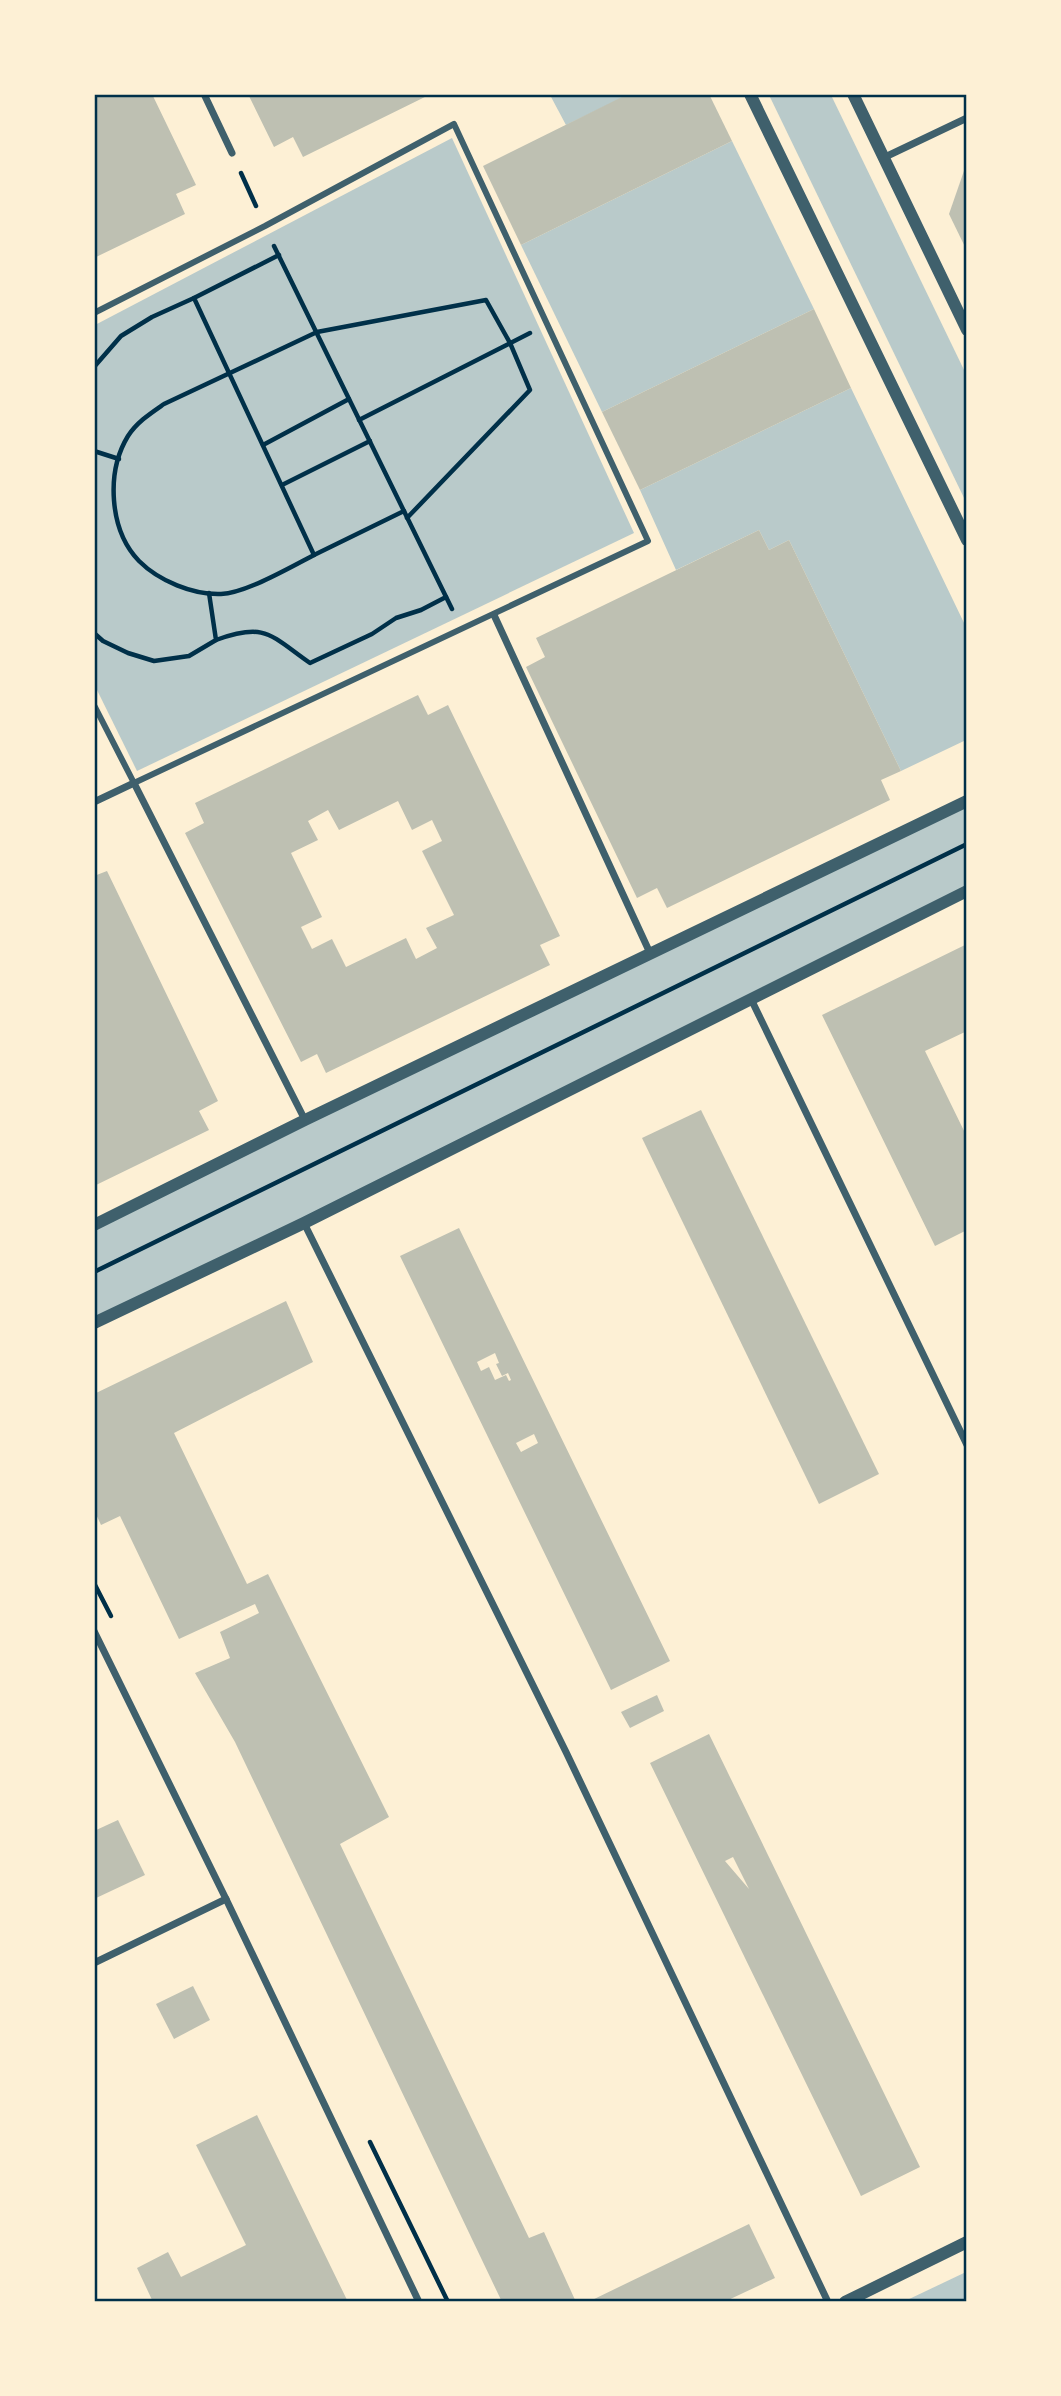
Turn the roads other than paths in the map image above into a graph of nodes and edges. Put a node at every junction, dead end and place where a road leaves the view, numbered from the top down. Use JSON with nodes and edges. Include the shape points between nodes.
{"nodes":[{"id":1,"x":204,"y":94,"type":"edge"},
{"id":2,"x":750,"y":94,"type":"edge"},
{"id":3,"x":853,"y":94,"type":"edge"},
{"id":4,"x":967,"y":118,"type":"edge"},
{"id":5,"x":232,"y":153,"type":"road end"},
{"id":6,"x":883,"y":158,"type":"junction"},
{"id":7,"x":94,"y":313,"type":"edge"},
{"id":8,"x":967,"y":330,"type":"edge"},
{"id":9,"x":967,"y":540,"type":"edge"},
{"id":10,"x":494,"y":615,"type":"junction"},
{"id":11,"x":94,"y":705,"type":"edge"},
{"id":12,"x":134,"y":783,"type":"junction"},
{"id":13,"x":94,"y":802,"type":"edge"},
{"id":14,"x":967,"y":802,"type":"edge"},
{"id":15,"x":967,"y":891,"type":"edge"},
{"id":16,"x":650,"y":953,"type":"junction"},
{"id":17,"x":751,"y":999,"type":"junction"},
{"id":18,"x":305,"y":1120,"type":"junction"},
{"id":19,"x":304,"y":1223,"type":"junction"},
{"id":20,"x":94,"y":1225,"type":"edge"},
{"id":21,"x":94,"y":1323,"type":"edge"},
{"id":22,"x":967,"y":1445,"type":"edge"},
{"id":23,"x":94,"y":1631,"type":"edge"},
{"id":24,"x":226,"y":1899,"type":"junction"},
{"id":25,"x":94,"y":1963,"type":"edge"},
{"id":26,"x":967,"y":2242,"type":"edge"},
{"id":27,"x":419,"y":2301,"type":"edge"},
{"id":28,"x":828,"y":2301,"type":"edge"},
{"id":29,"x":845,"y":2301,"type":"edge"}],
"edges":[{"from":1,"to":5,"type":"street"},
{"from":2,"to":9,"type":"street"},
{"from":3,"to":6,"type":"street"},
{"from":4,"to":6,"type":"street"},
{"from":6,"to":8,"type":"street"},
{"from":7,"to":10,"type":"street","via":[[454,124],[648,541]]},
{"from":10,"to":12,"type":"street"},
{"from":10,"to":16,"type":"street"},
{"from":11,"to":12,"type":"street"},
{"from":12,"to":13,"type":"street"},
{"from":12,"to":18,"type":"street"},
{"from":14,"to":16,"type":"street"},
{"from":15,"to":17,"type":"street"},
{"from":16,"to":18,"type":"street"},
{"from":17,"to":19,"type":"street"},
{"from":17,"to":22,"type":"street"},
{"from":18,"to":20,"type":"street"},
{"from":19,"to":21,"type":"street"},
{"from":19,"to":28,"type":"street","via":[[566,1752]]},
{"from":23,"to":24,"type":"street"},
{"from":24,"to":25,"type":"street"},
{"from":24,"to":27,"type":"street"},
{"from":26,"to":29,"type":"street"}]}
